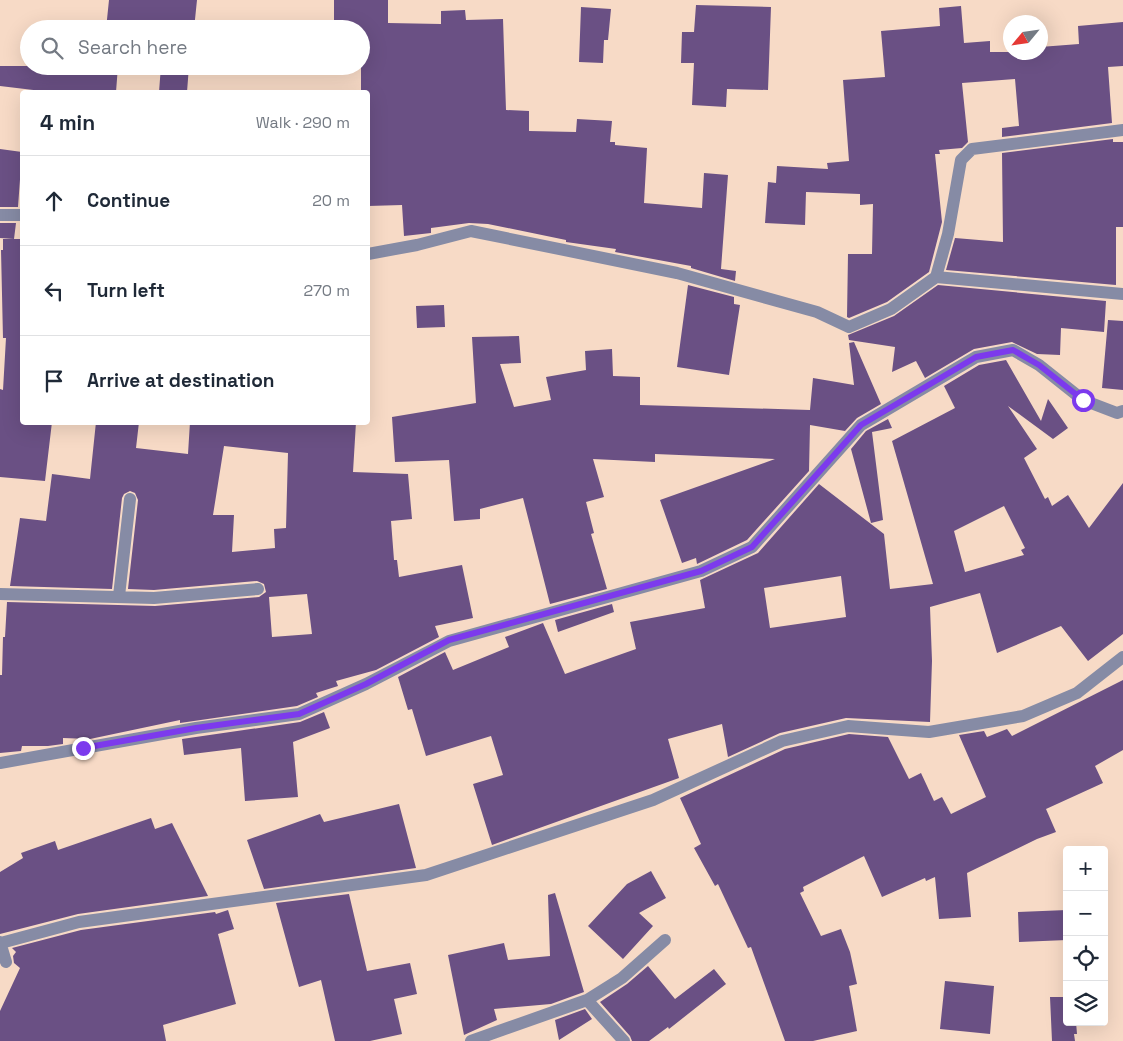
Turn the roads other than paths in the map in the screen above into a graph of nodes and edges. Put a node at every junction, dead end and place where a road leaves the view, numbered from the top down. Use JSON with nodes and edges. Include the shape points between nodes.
{"nodes":[{"id":1,"x":1123,"y":130,"type":"edge"},
{"id":2,"x":0,"y":215,"type":"edge"},
{"id":3,"x":20,"y":216,"type":"edge"},
{"id":4,"x":370,"y":254,"type":"edge"},
{"id":5,"x":936,"y":277,"type":"junction"},
{"id":6,"x":1123,"y":294,"type":"edge"},
{"id":7,"x":1123,"y":411,"type":"edge"},
{"id":8,"x":130,"y":499,"type":"dead end"},
{"id":9,"x":258,"y":589,"type":"dead end"},
{"id":10,"x":0,"y":594,"type":"edge"},
{"id":11,"x":119,"y":596,"type":"junction"},
{"id":12,"x":1123,"y":657,"type":"edge"},
{"id":13,"x":0,"y":763,"type":"edge"},
{"id":14,"x":664,"y":940,"type":"dead end"},
{"id":15,"x":1,"y":942,"type":"edge"},
{"id":16,"x":6,"y":962,"type":"dead end"},
{"id":17,"x":587,"y":1000,"type":"junction"},
{"id":18,"x":471,"y":1041,"type":"edge"},
{"id":19,"x":624,"y":1041,"type":"edge"}],
"edges":[{"from":1,"to":5,"type":"street","via":[[972,149],[961,160],[948,234]]},
{"from":2,"to":3,"type":"street"},
{"from":4,"to":5,"type":"street","via":[[471,231],[677,272],[817,312],[849,327],[891,309]]},
{"from":5,"to":6,"type":"street"},
{"from":7,"to":13,"type":"street","via":[[1117,413],[1083,400],[1039,365],[1013,350],[976,357],[861,425],[752,547],[701,571],[449,640],[366,684],[299,714],[196,728]]},
{"from":8,"to":11,"type":"street"},
{"from":9,"to":11,"type":"street","via":[[154,598]]},
{"from":10,"to":11,"type":"street"},
{"from":12,"to":15,"type":"street","via":[[1077,693],[1023,716],[929,732],[848,726],[782,741],[653,800],[426,875],[79,922]]},
{"from":14,"to":17,"type":"street","via":[[622,978]]},
{"from":15,"to":16,"type":"street"},
{"from":17,"to":18,"type":"street"},
{"from":17,"to":19,"type":"street"}]}
